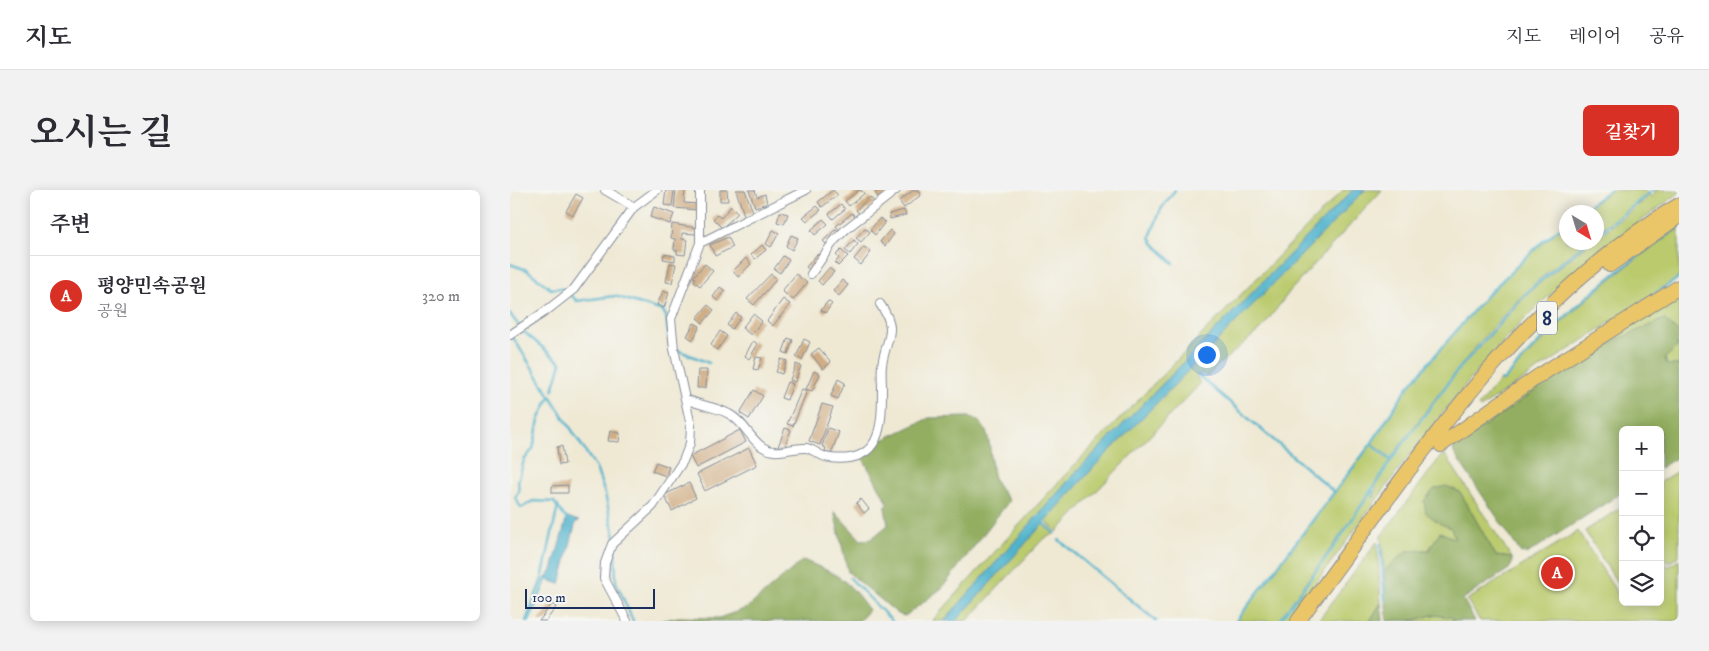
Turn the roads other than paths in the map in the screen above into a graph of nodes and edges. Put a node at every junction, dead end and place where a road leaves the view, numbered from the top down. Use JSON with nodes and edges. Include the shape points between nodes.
{"nodes":[{"id":1,"x":605,"y":190,"type":"edge"},
{"id":2,"x":657,"y":190,"type":"edge"},
{"id":3,"x":700,"y":190,"type":"edge"},
{"id":4,"x":806,"y":190,"type":"edge"},
{"id":5,"x":896,"y":190,"type":"edge"},
{"id":6,"x":634,"y":207,"type":"junction"},
{"id":7,"x":1676,"y":209,"type":"edge"},
{"id":8,"x":700,"y":243,"type":"junction"},
{"id":9,"x":811,"y":274,"type":"dead end"},
{"id":10,"x":1679,"y":287,"type":"edge"},
{"id":11,"x":880,"y":304,"type":"dead end"},
{"id":12,"x":510,"y":335,"type":"edge"},
{"id":13,"x":686,"y":399,"type":"junction"},
{"id":14,"x":1441,"y":445,"type":"junction"},
{"id":15,"x":627,"y":621,"type":"edge"},
{"id":16,"x":1298,"y":621,"type":"edge"},
{"id":17,"x":1310,"y":621,"type":"edge"}],
"edges":[{"from":1,"to":6,"type":"street"},
{"from":2,"to":6,"type":"street"},
{"from":3,"to":8,"type":"street"},
{"from":4,"to":8,"type":"street"},
{"from":5,"to":9,"type":"street","via":[[846,229]]},
{"from":6,"to":12,"type":"street","via":[[574,289]]},
{"from":7,"to":14,"type":"highway","number":"8","via":[[1546,319],[1490,382]]},
{"from":7,"to":16,"type":"highway","number":"8","via":[[1633,235],[1582,276],[1512,343],[1417,462]]},
{"from":8,"to":13,"type":"street","via":[[671,319]]},
{"from":10,"to":14,"type":"highway","via":[[1537,377]]},
{"from":11,"to":13,"type":"street","via":[[892,329],[882,364],[882,420],[876,442],[861,456],[827,458],[807,448],[779,453],[768,450],[731,414]]},
{"from":13,"to":15,"type":"street","via":[[691,434],[683,461],[653,506],[612,544],[604,563],[604,578]]},
{"from":14,"to":17,"type":"highway","number":"8"}]}
